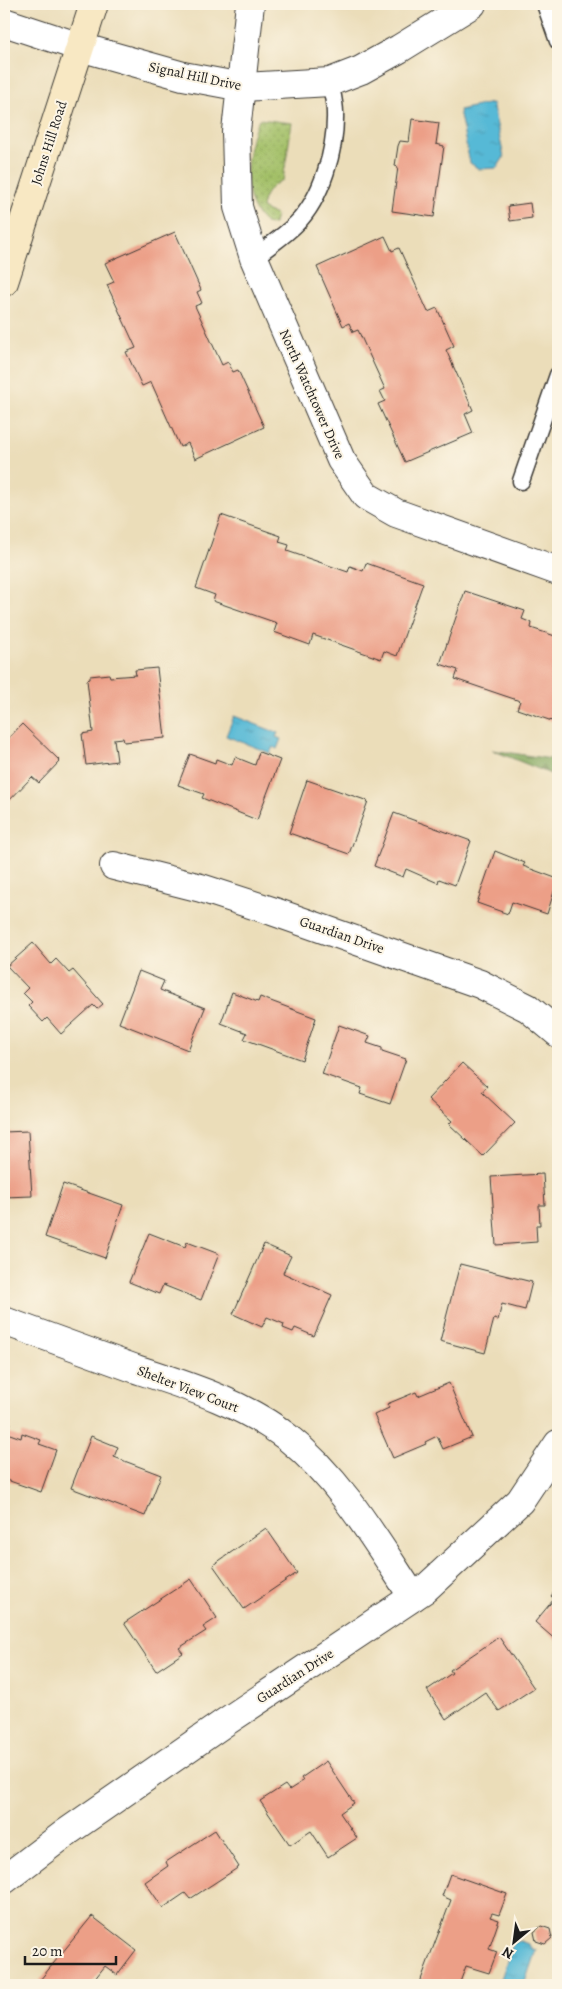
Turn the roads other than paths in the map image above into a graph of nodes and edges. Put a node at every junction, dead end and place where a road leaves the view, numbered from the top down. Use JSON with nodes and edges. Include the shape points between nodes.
{"nodes":[{"id":1,"x":94,"y":4,"type":"edge"},
{"id":2,"x":250,"y":4,"type":"edge"},
{"id":3,"x":472,"y":4,"type":"edge"},
{"id":4,"x":545,"y":4,"type":"edge"},
{"id":5,"x":4,"y":22,"type":"edge"},
{"id":6,"x":558,"y":41,"type":"edge"},
{"id":7,"x":80,"y":47,"type":"junction"},
{"id":8,"x":330,"y":82,"type":"junction"},
{"id":9,"x":242,"y":88,"type":"junction"},
{"id":10,"x":254,"y":258,"type":"junction"},
{"id":11,"x":4,"y":282,"type":"edge"},
{"id":12,"x":558,"y":375,"type":"edge"},
{"id":13,"x":521,"y":481,"type":"dead end"},
{"id":14,"x":558,"y":571,"type":"edge"},
{"id":15,"x":114,"y":866,"type":"dead end"},
{"id":16,"x":558,"y":1033,"type":"edge"},
{"id":17,"x":4,"y":1321,"type":"edge"},
{"id":18,"x":558,"y":1444,"type":"edge"},
{"id":19,"x":413,"y":1597,"type":"junction"},
{"id":20,"x":4,"y":1880,"type":"edge"}],
"edges":[{"from":1,"to":7,"type":"main road","name":"Johns Hill Road"},
{"from":2,"to":9,"type":"street","name":"North Watchtower Drive"},
{"from":3,"to":8,"type":"street","name":"Signal Hill Drive","via":[[399,49]]},
{"from":4,"to":6,"type":"lane"},
{"from":5,"to":7,"type":"street","name":"Signal Hill Drive"},
{"from":7,"to":9,"type":"street","name":"Signal Hill Drive","via":[[183,76]]},
{"from":7,"to":11,"type":"main road","name":"Johns Hill Road"},
{"from":8,"to":9,"type":"street","name":"Signal Hill Drive"},
{"from":8,"to":10,"type":"lane","via":[[335,111],[334,136],[315,197],[297,223]]},
{"from":9,"to":10,"type":"street","name":"North Watchtower Drive","via":[[236,131],[238,207]]},
{"from":10,"to":14,"type":"street","name":"North Watchtower Drive","via":[[341,460],[366,496],[406,518]]},
{"from":12,"to":13,"type":"lane"},
{"from":15,"to":16,"type":"street","name":"Guardian Drive","via":[[254,905],[480,984],[528,1008]]},
{"from":17,"to":19,"type":"street","name":"Shelter View Court","via":[[230,1403],[262,1420],[287,1437],[318,1466],[360,1516]]},
{"from":18,"to":19,"type":"street","name":"Guardian Drive","via":[[520,1501],[453,1565]]},
{"from":19,"to":20,"type":"street","name":"Guardian Drive","via":[[224,1722]]}]}
